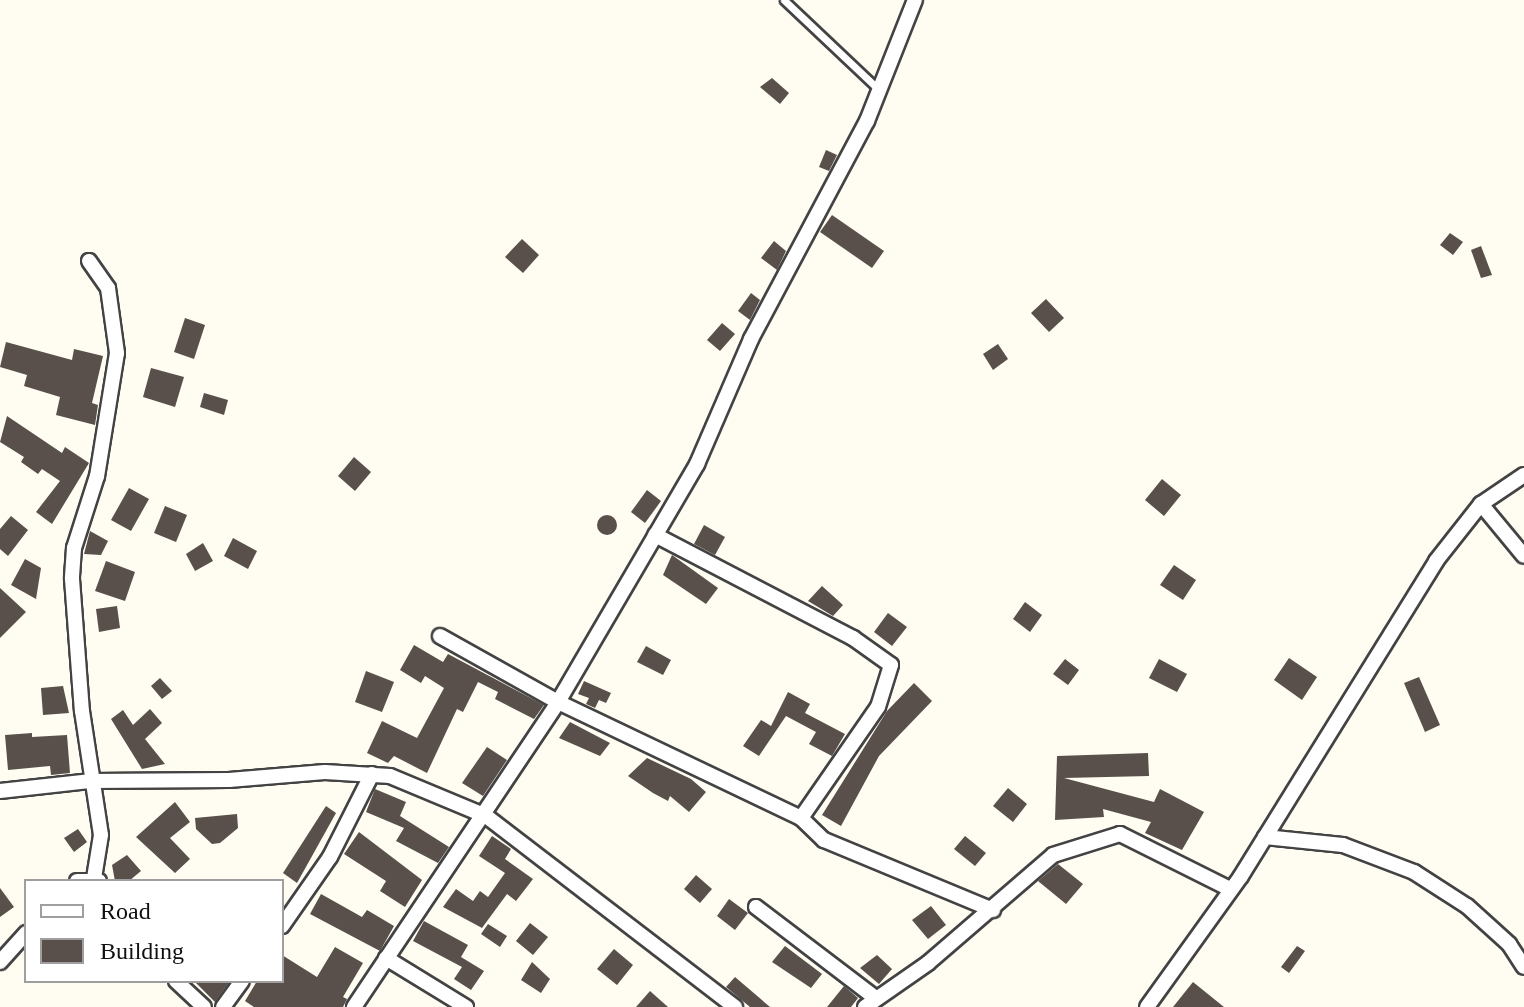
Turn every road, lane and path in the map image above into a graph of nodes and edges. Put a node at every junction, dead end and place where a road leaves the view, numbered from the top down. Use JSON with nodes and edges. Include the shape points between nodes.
{"nodes":[{"id":1,"x":784,"y":0,"type":"edge"},
{"id":2,"x":915,"y":0,"type":"edge"},
{"id":3,"x":879,"y":90,"type":"junction"},
{"id":4,"x":89,"y":261,"type":"dead end"},
{"id":5,"x":1524,"y":475,"type":"edge"},
{"id":6,"x":1481,"y":504,"type":"junction"},
{"id":7,"x":655,"y":535,"type":"junction"},
{"id":8,"x":1524,"y":556,"type":"edge"},
{"id":9,"x":440,"y":636,"type":"dead end"},
{"id":10,"x":558,"y":702,"type":"junction"},
{"id":11,"x":372,"y":774,"type":"junction"},
{"id":12,"x":91,"y":781,"type":"junction"},
{"id":13,"x":0,"y":791,"type":"edge"},
{"id":14,"x":486,"y":816,"type":"junction"},
{"id":15,"x":801,"y":818,"type":"junction"},
{"id":16,"x":1265,"y":837,"type":"junction"},
{"id":17,"x":97,"y":879,"type":"edge"},
{"id":18,"x":1230,"y":889,"type":"junction"},
{"id":19,"x":756,"y":907,"type":"dead end"},
{"id":20,"x":993,"y":910,"type":"junction"},
{"id":21,"x":284,"y":923,"type":"edge"},
{"id":22,"x":24,"y":935,"type":"edge"},
{"id":23,"x":386,"y":958,"type":"junction"},
{"id":24,"x":0,"y":962,"type":"edge"},
{"id":25,"x":1524,"y":967,"type":"edge"},
{"id":26,"x":178,"y":983,"type":"edge"},
{"id":27,"x":241,"y":983,"type":"edge"},
{"id":28,"x":870,"y":1002,"type":"edge"},
{"id":29,"x":204,"y":1007,"type":"edge"},
{"id":30,"x":223,"y":1007,"type":"edge"},
{"id":31,"x":354,"y":1007,"type":"edge"},
{"id":32,"x":466,"y":1007,"type":"edge"},
{"id":33,"x":735,"y":1007,"type":"edge"},
{"id":34,"x":1147,"y":1007,"type":"edge"}],
"edges":[{"from":1,"to":3,"type":"lane"},
{"from":2,"to":3,"type":"street"},
{"from":3,"to":7,"type":"street","via":[[751,339],[697,464]]},
{"from":4,"to":12,"type":"street","via":[[108,288],[117,353],[97,476],[74,548],[72,579]]},
{"from":5,"to":6,"type":"street"},
{"from":6,"to":8,"type":"street"},
{"from":6,"to":16,"type":"street","via":[[1436,561]]},
{"from":7,"to":10,"type":"street"},
{"from":7,"to":15,"type":"street","via":[[853,638],[891,665],[878,707]]},
{"from":9,"to":10,"type":"street"},
{"from":10,"to":14,"type":"street"},
{"from":10,"to":15,"type":"street"},
{"from":11,"to":12,"type":"street"},
{"from":11,"to":14,"type":"street"},
{"from":11,"to":21,"type":"street","via":[[330,857]]},
{"from":12,"to":13,"type":"street"},
{"from":12,"to":17,"type":"street","via":[[101,835]]},
{"from":14,"to":23,"type":"street"},
{"from":14,"to":33,"type":"street"},
{"from":15,"to":20,"type":"street","via":[[824,840]]},
{"from":16,"to":18,"type":"street"},
{"from":16,"to":25,"type":"street","via":[[1343,845],[1414,872],[1467,906],[1509,944]]},
{"from":18,"to":20,"type":"street","via":[[1120,834],[1053,855]]},
{"from":18,"to":34,"type":"street"},
{"from":19,"to":28,"type":"street"},
{"from":20,"to":28,"type":"street"},
{"from":22,"to":24,"type":"street"},
{"from":23,"to":31,"type":"street"},
{"from":23,"to":32,"type":"street"},
{"from":26,"to":29,"type":"street"},
{"from":27,"to":30,"type":"street"}]}
